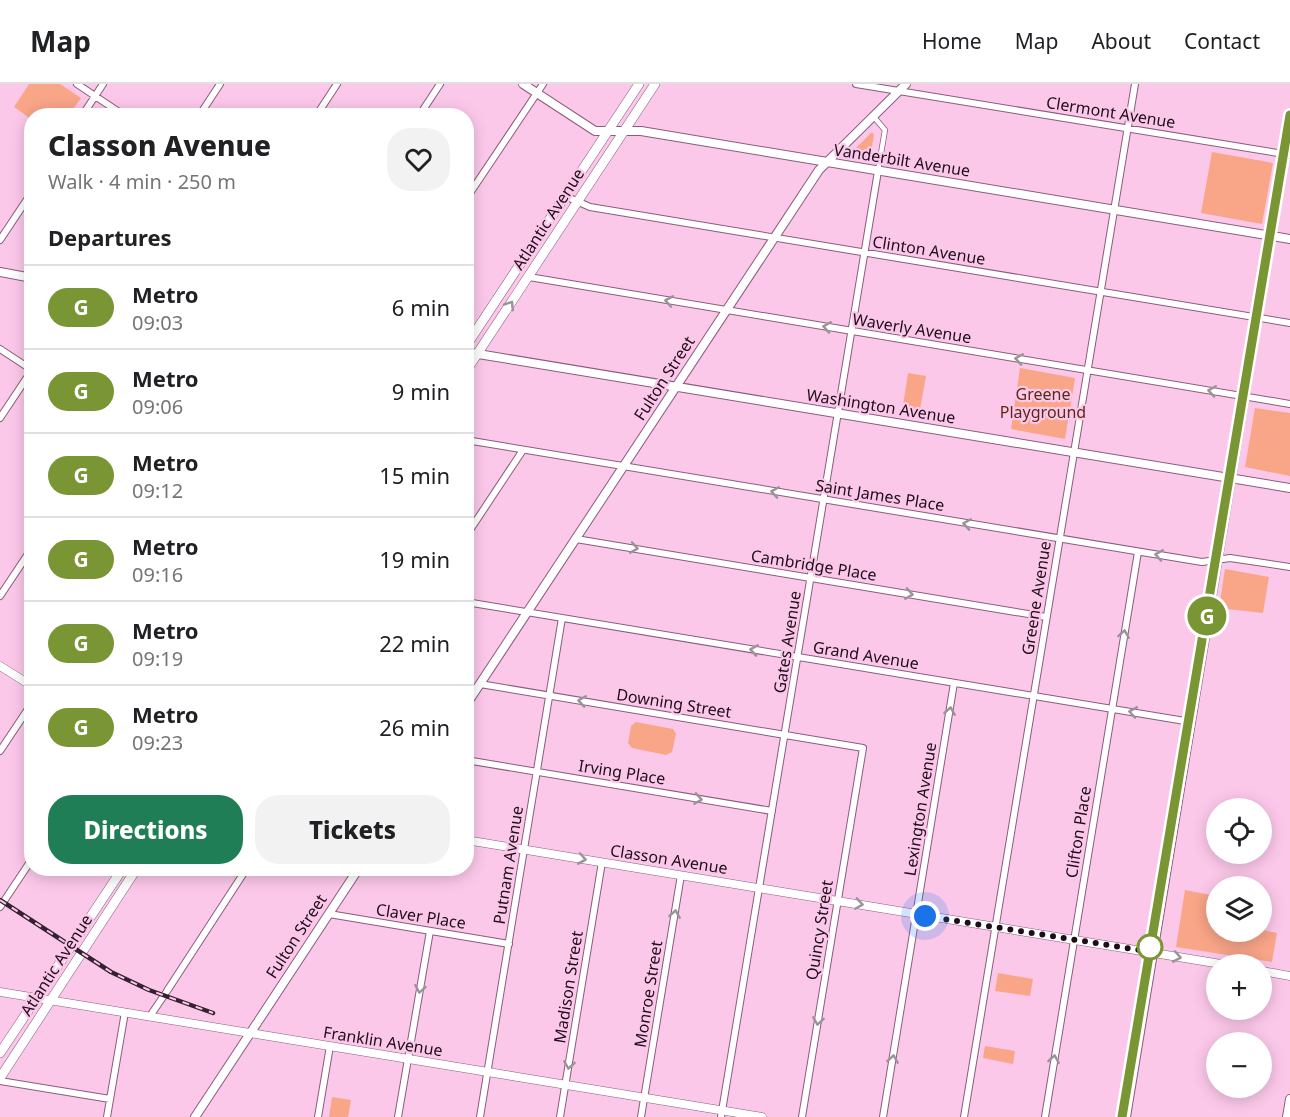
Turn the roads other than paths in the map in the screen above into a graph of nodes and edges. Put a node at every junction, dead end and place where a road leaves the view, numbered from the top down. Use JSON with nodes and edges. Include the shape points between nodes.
{"nodes":[{"id":1,"x":77,"y":84,"type":"edge"},
{"id":2,"x":103,"y":84,"type":"edge"},
{"id":3,"x":220,"y":84,"type":"edge"},
{"id":4,"x":337,"y":84,"type":"edge"},
{"id":5,"x":440,"y":84,"type":"edge"},
{"id":6,"x":523,"y":84,"type":"edge"},
{"id":7,"x":543,"y":84,"type":"edge"},
{"id":8,"x":639,"y":84,"type":"edge"},
{"id":9,"x":655,"y":84,"type":"edge"},
{"id":10,"x":856,"y":84,"type":"edge"},
{"id":11,"x":906,"y":84,"type":"edge"},
{"id":12,"x":1135,"y":84,"type":"edge"},
{"id":13,"x":898,"y":91,"type":"junction"},
{"id":14,"x":536,"y":93,"type":"junction"},
{"id":15,"x":95,"y":96,"type":"junction"},
{"id":16,"x":87,"y":108,"type":"edge"},
{"id":17,"x":113,"y":108,"type":"edge"},
{"id":18,"x":204,"y":108,"type":"edge"},
{"id":19,"x":321,"y":108,"type":"edge"},
{"id":20,"x":424,"y":108,"type":"edge"},
{"id":21,"x":873,"y":116,"type":"junction"},
{"id":22,"x":1290,"y":120,"type":"edge"},
{"id":23,"x":1127,"y":129,"type":"junction"},
{"id":24,"x":608,"y":131,"type":"junction"},
{"id":25,"x":624,"y":131,"type":"junction"},
{"id":26,"x":1287,"y":155,"type":"edge"},
{"id":27,"x":825,"y":163,"type":"junction"},
{"id":28,"x":878,"y":171,"type":"junction"},
{"id":29,"x":474,"y":187,"type":"edge"},
{"id":30,"x":566,"y":196,"type":"junction"},
{"id":31,"x":578,"y":201,"type":"junction"},
{"id":32,"x":24,"y":204,"type":"edge"},
{"id":33,"x":1114,"y":210,"type":"junction"},
{"id":34,"x":1271,"y":236,"type":"junction"},
{"id":35,"x":774,"y":238,"type":"junction"},
{"id":36,"x":1290,"y":239,"type":"edge"},
{"id":37,"x":0,"y":240,"type":"edge"},
{"id":38,"x":864,"y":253,"type":"junction"},
{"id":39,"x":0,"y":272,"type":"edge"},
{"id":40,"x":24,"y":276,"type":"edge"},
{"id":41,"x":529,"y":276,"type":"junction"},
{"id":42,"x":1100,"y":292,"type":"junction"},
{"id":43,"x":727,"y":310,"type":"junction"},
{"id":44,"x":1258,"y":318,"type":"junction"},
{"id":45,"x":1290,"y":323,"type":"edge"},
{"id":46,"x":852,"y":331,"type":"junction"},
{"id":47,"x":474,"y":333,"type":"edge"},
{"id":48,"x":0,"y":349,"type":"edge"},
{"id":49,"x":474,"y":353,"type":"edge"},
{"id":50,"x":478,"y":354,"type":"junction"},
{"id":51,"x":474,"y":360,"type":"edge"},
{"id":52,"x":24,"y":365,"type":"edge"},
{"id":53,"x":1087,"y":370,"type":"junction"},
{"id":54,"x":24,"y":381,"type":"edge"},
{"id":55,"x":676,"y":387,"type":"junction"},
{"id":56,"x":1244,"y":396,"type":"junction"},
{"id":57,"x":1290,"y":404,"type":"edge"},
{"id":58,"x":838,"y":414,"type":"junction"},
{"id":59,"x":0,"y":418,"type":"edge"},
{"id":60,"x":474,"y":441,"type":"edge"},
{"id":61,"x":523,"y":450,"type":"junction"},
{"id":62,"x":1074,"y":452,"type":"junction"},
{"id":63,"x":624,"y":466,"type":"junction"},
{"id":64,"x":1231,"y":478,"type":"junction"},
{"id":65,"x":1290,"y":488,"type":"edge"},
{"id":66,"x":824,"y":500,"type":"junction"},
{"id":67,"x":474,"y":524,"type":"edge"},
{"id":68,"x":576,"y":539,"type":"junction"},
{"id":69,"x":1059,"y":539,"type":"junction"},
{"id":70,"x":1138,"y":552,"type":"junction"},
{"id":71,"x":24,"y":560,"type":"edge"},
{"id":72,"x":1217,"y":561,"type":"junction"},
{"id":73,"x":1290,"y":567,"type":"edge"},
{"id":74,"x":811,"y":578,"type":"junction"},
{"id":75,"x":0,"y":596,"type":"edge"},
{"id":76,"x":474,"y":603,"type":"edge"},
{"id":77,"x":528,"y":612,"type":"junction"},
{"id":78,"x":1046,"y":617,"type":"junction"},
{"id":79,"x":562,"y":618,"type":"junction"},
{"id":80,"x":798,"y":657,"type":"junction"},
{"id":81,"x":0,"y":666,"type":"edge"},
{"id":82,"x":24,"y":681,"type":"edge"},
{"id":83,"x":954,"y":683,"type":"junction"},
{"id":84,"x":480,"y":684,"type":"junction"},
{"id":85,"x":474,"y":693,"type":"edge"},
{"id":86,"x":549,"y":696,"type":"junction"},
{"id":87,"x":1033,"y":696,"type":"junction"},
{"id":88,"x":1112,"y":708,"type":"junction"},
{"id":89,"x":24,"y":716,"type":"edge"},
{"id":90,"x":1191,"y":722,"type":"junction"},
{"id":91,"x":785,"y":735,"type":"junction"},
{"id":92,"x":863,"y":747,"type":"joint"},
{"id":93,"x":0,"y":751,"type":"edge"},
{"id":94,"x":474,"y":761,"type":"edge"},
{"id":95,"x":537,"y":772,"type":"junction"},
{"id":96,"x":772,"y":811,"type":"junction"},
{"id":97,"x":474,"y":841,"type":"edge"},
{"id":98,"x":524,"y":849,"type":"junction"},
{"id":99,"x":602,"y":862,"type":"junction"},
{"id":100,"x":24,"y":871,"type":"edge"},
{"id":101,"x":681,"y":875,"type":"junction"},
{"id":102,"x":118,"y":876,"type":"edge"},
{"id":103,"x":132,"y":876,"type":"edge"},
{"id":104,"x":242,"y":876,"type":"edge"},
{"id":105,"x":354,"y":876,"type":"edge"},
{"id":106,"x":759,"y":888,"type":"junction"},
{"id":107,"x":838,"y":901,"type":"junction"},
{"id":108,"x":0,"y":907,"type":"edge"},
{"id":109,"x":329,"y":914,"type":"junction"},
{"id":110,"x":917,"y":914,"type":"junction"},
{"id":111,"x":995,"y":927,"type":"junction"},
{"id":112,"x":430,"y":931,"type":"junction"},
{"id":113,"x":1074,"y":940,"type":"junction"},
{"id":114,"x":509,"y":944,"type":"junction"},
{"id":115,"x":1152,"y":952,"type":"junction"},
{"id":116,"x":1206,"y":961,"type":"edge"},
{"id":117,"x":1272,"y":973,"type":"edge"},
{"id":118,"x":1290,"y":976,"type":"edge"},
{"id":119,"x":0,"y":992,"type":"edge"},
{"id":120,"x":36,"y":999,"type":"junction"},
{"id":121,"x":51,"y":1001,"type":"junction"},
{"id":122,"x":125,"y":1012,"type":"junction"},
{"id":123,"x":150,"y":1016,"type":"junction"},
{"id":124,"x":250,"y":1034,"type":"junction"},
{"id":125,"x":330,"y":1046,"type":"junction"},
{"id":126,"x":0,"y":1053,"type":"edge"},
{"id":127,"x":408,"y":1059,"type":"junction"},
{"id":128,"x":487,"y":1072,"type":"junction"},
{"id":129,"x":0,"y":1079,"type":"edge"},
{"id":130,"x":566,"y":1085,"type":"junction"},
{"id":131,"x":644,"y":1098,"type":"junction"},
{"id":132,"x":110,"y":1099,"type":"junction"},
{"id":133,"x":1290,"y":1099,"type":"edge"},
{"id":134,"x":722,"y":1114,"type":"edge"},
{"id":135,"x":107,"y":1117,"type":"edge"},
{"id":136,"x":195,"y":1117,"type":"edge"},
{"id":137,"x":318,"y":1117,"type":"edge"},
{"id":138,"x":398,"y":1117,"type":"edge"},
{"id":139,"x":480,"y":1117,"type":"edge"},
{"id":140,"x":560,"y":1117,"type":"edge"},
{"id":141,"x":641,"y":1117,"type":"edge"},
{"id":142,"x":762,"y":1117,"type":"edge"},
{"id":143,"x":802,"y":1117,"type":"edge"},
{"id":144,"x":883,"y":1117,"type":"edge"},
{"id":145,"x":964,"y":1117,"type":"edge"},
{"id":146,"x":1045,"y":1117,"type":"edge"},
{"id":147,"x":1126,"y":1117,"type":"edge"},
{"id":148,"x":1287,"y":1117,"type":"edge"}],
"edges":[{"from":1,"to":15,"type":"street"},
{"from":2,"to":15,"type":"street"},
{"from":3,"to":18,"type":"street"},
{"from":4,"to":19,"type":"street"},
{"from":5,"to":20,"type":"street"},
{"from":6,"to":14,"type":"main road","name":"Vanderbilt Avenue"},
{"from":7,"to":14,"type":"street"},
{"from":8,"to":24,"type":"main road","name":"Atlantic Avenue"},
{"from":9,"to":25,"type":"main road","name":"Atlantic Avenue"},
{"from":10,"to":13,"type":"street","name":"Clermont Avenue"},
{"from":11,"to":13,"type":"main road","name":"Fulton Street"},
{"from":12,"to":23,"type":"street","name":"Greene Avenue"},
{"from":13,"to":21,"type":"main road","name":"Fulton Street"},
{"from":13,"to":23,"type":"street","name":"Clermont Avenue"},
{"from":14,"to":24,"type":"main road","name":"Vanderbilt Avenue","via":[[595,131]]},
{"from":14,"to":29,"type":"street"},
{"from":15,"to":16,"type":"street"},
{"from":15,"to":17,"type":"street"},
{"from":21,"to":27,"type":"main road","name":"Fulton Street"},
{"from":21,"to":28,"type":"street","via":[[885,130]]},
{"from":22,"to":26,"type":"main road"},
{"from":23,"to":26,"type":"street","name":"Clermont Avenue"},
{"from":23,"to":33,"type":"street","name":"Greene Avenue"},
{"from":24,"to":25,"type":"main road","name":"Vanderbilt Avenue"},
{"from":24,"to":30,"type":"main road","name":"Atlantic Avenue"},
{"from":25,"to":27,"type":"main road","name":"Vanderbilt Avenue"},
{"from":25,"to":31,"type":"main road","name":"Atlantic Avenue"},
{"from":26,"to":34,"type":"main road"},
{"from":27,"to":28,"type":"main road","name":"Vanderbilt Avenue"},
{"from":27,"to":35,"type":"main road","name":"Fulton Street"},
{"from":28,"to":33,"type":"main road","name":"Vanderbilt Avenue"},
{"from":28,"to":38,"type":"street","name":"Gates Avenue"},
{"from":30,"to":31,"type":"street","name":"Clinton Avenue"},
{"from":30,"to":47,"type":"main road","name":"Atlantic Avenue"},
{"from":31,"to":35,"type":"street","name":"Clinton Avenue","via":[[590,207]]},
{"from":31,"to":41,"type":"main road","name":"Atlantic Avenue"},
{"from":32,"to":37,"type":"street"},
{"from":33,"to":34,"type":"main road","name":"Vanderbilt Avenue"},
{"from":33,"to":42,"type":"street","name":"Greene Avenue"},
{"from":34,"to":36,"type":"main road","name":"Vanderbilt Avenue"},
{"from":34,"to":44,"type":"main road"},
{"from":35,"to":38,"type":"street","name":"Clinton Avenue"},
{"from":35,"to":43,"type":"main road","name":"Fulton Street"},
{"from":38,"to":42,"type":"street","name":"Clinton Avenue"},
{"from":38,"to":46,"type":"street","name":"Gates Avenue"},
{"from":39,"to":40,"type":"main road"},
{"from":43,"to":41,"type":"street","name":"Waverly Avenue","one_way":true},
{"from":50,"to":41,"type":"main road","name":"Atlantic Avenue","one_way":true},
{"from":42,"to":44,"type":"street","name":"Clinton Avenue"},
{"from":42,"to":53,"type":"street","name":"Greene Avenue"},
{"from":46,"to":43,"type":"street","name":"Waverly Avenue","one_way":true},
{"from":43,"to":55,"type":"main road","name":"Fulton Street"},
{"from":44,"to":45,"type":"street","name":"Clinton Avenue"},
{"from":44,"to":56,"type":"main road"},
{"from":53,"to":46,"type":"street","name":"Waverly Avenue","one_way":true},
{"from":46,"to":58,"type":"street","name":"Gates Avenue"},
{"from":48,"to":52,"type":"street"},
{"from":49,"to":50,"type":"main road","name":"Washington Avenue"},
{"from":50,"to":51,"type":"main road","name":"Atlantic Avenue"},
{"from":50,"to":55,"type":"main road","name":"Washington Avenue"},
{"from":56,"to":53,"type":"street","name":"Waverly Avenue","one_way":true},
{"from":53,"to":62,"type":"street","name":"Greene Avenue"},
{"from":54,"to":59,"type":"street"},
{"from":55,"to":58,"type":"main road","name":"Washington Avenue"},
{"from":55,"to":63,"type":"main road","name":"Fulton Street"},
{"from":56,"to":57,"type":"street","name":"Waverly Avenue"},
{"from":56,"to":64,"type":"main road"},
{"from":58,"to":62,"type":"main road","name":"Washington Avenue"},
{"from":58,"to":66,"type":"street","name":"Gates Avenue"},
{"from":60,"to":61,"type":"street","name":"Saint James Place"},
{"from":61,"to":63,"type":"street","name":"Saint James Place"},
{"from":61,"to":67,"type":"street"},
{"from":62,"to":64,"type":"main road","name":"Washington Avenue"},
{"from":62,"to":69,"type":"street","name":"Greene Avenue"},
{"from":66,"to":63,"type":"street","name":"Saint James Place","one_way":true},
{"from":63,"to":68,"type":"main road","name":"Fulton Street"},
{"from":64,"to":65,"type":"main road","name":"Washington Avenue"},
{"from":64,"to":72,"type":"main road"},
{"from":69,"to":66,"type":"street","name":"Saint James Place","one_way":true},
{"from":66,"to":74,"type":"street","name":"Gates Avenue"},
{"from":68,"to":74,"type":"street","name":"Cambridge Place","one_way":true},
{"from":68,"to":77,"type":"main road","name":"Fulton Street"},
{"from":69,"to":70,"type":"street","name":"Saint James Place"},
{"from":69,"to":78,"type":"street","name":"Greene Avenue"},
{"from":72,"to":70,"type":"street","name":"Saint James Place","one_way":true},
{"from":88,"to":70,"type":"street","name":"Clifton Place","one_way":true},
{"from":71,"to":75,"type":"street"},
{"from":72,"to":73,"type":"street","name":"Saint James Place","via":[[1230,558]]},
{"from":72,"to":90,"type":"main road"},
{"from":74,"to":78,"type":"street","name":"Cambridge Place","one_way":true},
{"from":74,"to":80,"type":"street","name":"Gates Avenue"},
{"from":76,"to":77,"type":"street","name":"Grand Avenue"},
{"from":77,"to":79,"type":"street","name":"Grand Avenue"},
{"from":77,"to":84,"type":"main road","name":"Fulton Street"},
{"from":78,"to":87,"type":"street","name":"Greene Avenue"},
{"from":80,"to":79,"type":"street","name":"Grand Avenue","one_way":true},
{"from":79,"to":86,"type":"street","name":"Putnam Avenue"},
{"from":80,"to":83,"type":"street","name":"Grand Avenue"},
{"from":80,"to":91,"type":"street","name":"Gates Avenue"},
{"from":81,"to":82,"type":"street"},
{"from":83,"to":87,"type":"street","name":"Grand Avenue"},
{"from":110,"to":83,"type":"street","name":"Lexington Avenue","one_way":true},
{"from":84,"to":85,"type":"main road","name":"Fulton Street"},
{"from":84,"to":86,"type":"street","name":"Downing Street"},
{"from":91,"to":86,"type":"street","name":"Downing Street","one_way":true},
{"from":86,"to":95,"type":"street","name":"Putnam Avenue"},
{"from":87,"to":88,"type":"street","name":"Grand Avenue"},
{"from":87,"to":111,"type":"street","name":"Greene Avenue"},
{"from":90,"to":88,"type":"street","name":"Grand Avenue","one_way":true},
{"from":88,"to":113,"type":"street","name":"Clifton Place"},
{"from":89,"to":93,"type":"street"},
{"from":90,"to":115,"type":"main road"},
{"from":91,"to":92,"type":"street","name":"Downing Street"},
{"from":91,"to":96,"type":"street","name":"Gates Avenue"},
{"from":92,"to":107,"type":"street","name":"Quincy Street"},
{"from":94,"to":95,"type":"street","name":"Irving Place"},
{"from":95,"to":96,"type":"street","name":"Irving Place","one_way":true},
{"from":95,"to":98,"type":"street","name":"Putnam Avenue"},
{"from":96,"to":106,"type":"street","name":"Gates Avenue"},
{"from":97,"to":98,"type":"street","name":"Classon Avenue"},
{"from":98,"to":99,"type":"street","name":"Classon Avenue","one_way":true},
{"from":98,"to":114,"type":"street","name":"Putnam Avenue"},
{"from":99,"to":101,"type":"street","name":"Classon Avenue"},
{"from":99,"to":130,"type":"street","name":"Madison Street","one_way":true},
{"from":100,"to":108,"type":"street"},
{"from":101,"to":106,"type":"street","name":"Classon Avenue"},
{"from":131,"to":101,"type":"street","name":"Monroe Street","one_way":true},
{"from":102,"to":120,"type":"main road","name":"Atlantic Avenue"},
{"from":103,"to":121,"type":"main road","name":"Atlantic Avenue"},
{"from":104,"to":123,"type":"street"},
{"from":105,"to":109,"type":"main road","name":"Fulton Street"},
{"from":106,"to":107,"type":"street","name":"Classon Avenue"},
{"from":106,"to":134,"type":"street","name":"Gates Avenue"},
{"from":107,"to":110,"type":"street","name":"Classon Avenue","one_way":true},
{"from":107,"to":143,"type":"street","name":"Quincy Street","one_way":true},
{"from":109,"to":112,"type":"street","name":"Claver Place"},
{"from":109,"to":124,"type":"main road","name":"Fulton Street"},
{"from":110,"to":111,"type":"street","name":"Classon Avenue"},
{"from":144,"to":110,"type":"street","name":"Lexington Avenue","one_way":true},
{"from":111,"to":113,"type":"street","name":"Classon Avenue"},
{"from":111,"to":145,"type":"street","name":"Greene Avenue"},
{"from":112,"to":114,"type":"street","name":"Claver Place"},
{"from":112,"to":127,"type":"street","one_way":true},
{"from":113,"to":115,"type":"street","name":"Classon Avenue"},
{"from":146,"to":113,"type":"street","name":"Clifton Place","one_way":true},
{"from":114,"to":128,"type":"street","name":"Putnam Avenue"},
{"from":115,"to":116,"type":"street","name":"Classon Avenue","one_way":true},
{"from":115,"to":147,"type":"main road"},
{"from":117,"to":118,"type":"street"},
{"from":119,"to":120,"type":"street","name":"Franklin Avenue"},
{"from":120,"to":121,"type":"street","name":"Franklin Avenue"},
{"from":120,"to":126,"type":"main road","name":"Atlantic Avenue"},
{"from":121,"to":122,"type":"street","name":"Franklin Avenue"},
{"from":121,"to":129,"type":"main road","name":"Atlantic Avenue"},
{"from":122,"to":123,"type":"street","name":"Franklin Avenue"},
{"from":122,"to":132,"type":"street"},
{"from":123,"to":124,"type":"street","name":"Franklin Avenue"},
{"from":124,"to":125,"type":"street","name":"Franklin Avenue"},
{"from":124,"to":136,"type":"main road","name":"Fulton Street"},
{"from":125,"to":127,"type":"street","name":"Franklin Avenue"},
{"from":125,"to":137,"type":"street"},
{"from":127,"to":128,"type":"street","name":"Franklin Avenue"},
{"from":127,"to":138,"type":"street"},
{"from":128,"to":130,"type":"street","name":"Franklin Avenue"},
{"from":128,"to":139,"type":"street","name":"Putnam Avenue"},
{"from":129,"to":132,"type":"street"},
{"from":130,"to":131,"type":"street","name":"Franklin Avenue"},
{"from":130,"to":140,"type":"street","name":"Madison Street"},
{"from":131,"to":134,"type":"street","name":"Franklin Avenue"},
{"from":131,"to":141,"type":"street","name":"Monroe Street"},
{"from":132,"to":135,"type":"street"},
{"from":133,"to":148,"type":"main road"},
{"from":134,"to":142,"type":"street","name":"Franklin Avenue"}]}
